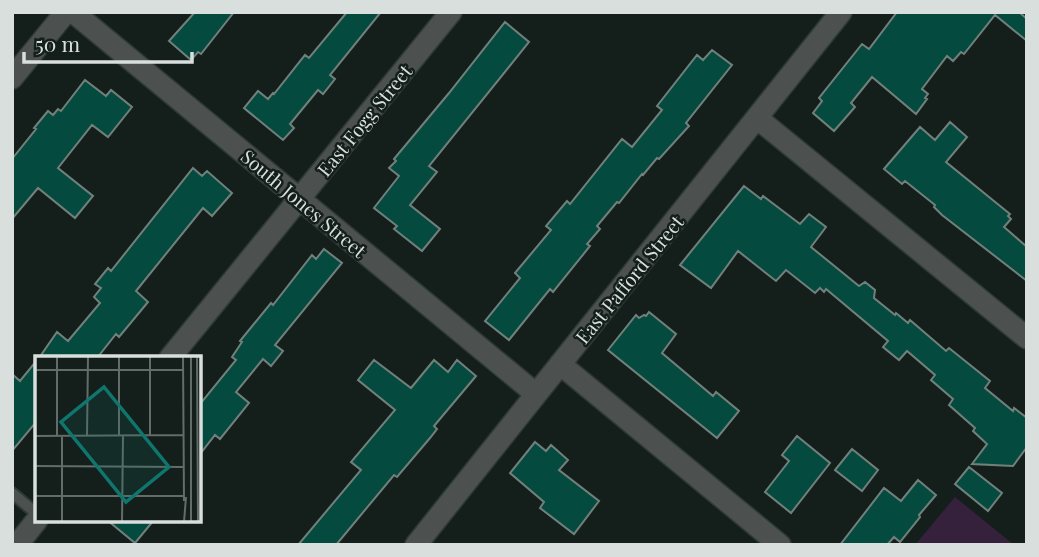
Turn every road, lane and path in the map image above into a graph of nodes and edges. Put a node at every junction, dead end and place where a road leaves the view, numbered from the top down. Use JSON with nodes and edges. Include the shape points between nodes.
{"nodes":[{"id":1,"x":66,"y":12,"type":"edge"},
{"id":2,"x":73,"y":12,"type":"edge"},
{"id":3,"x":451,"y":12,"type":"edge"},
{"id":4,"x":841,"y":12,"type":"edge"},
{"id":5,"x":12,"y":78,"type":"edge"},
{"id":6,"x":757,"y":118,"type":"junction"},
{"id":7,"x":299,"y":199,"type":"junction"},
{"id":8,"x":1027,"y":338,"type":"edge"},
{"id":9,"x":172,"y":356,"type":"edge"},
{"id":10,"x":560,"y":365,"type":"junction"},
{"id":11,"x":536,"y":394,"type":"junction"},
{"id":12,"x":12,"y":493,"type":"edge"},
{"id":13,"x":35,"y":512,"type":"edge"},
{"id":14,"x":35,"y":522,"type":"edge"},
{"id":15,"x":17,"y":545,"type":"edge"},
{"id":16,"x":415,"y":545,"type":"edge"},
{"id":17,"x":780,"y":545,"type":"edge"}],
"edges":[{"from":1,"to":5,"type":"street"},
{"from":2,"to":7,"type":"street","name":"South Jones Street"},
{"from":3,"to":7,"type":"street","name":"East Fogg Street"},
{"from":4,"to":6,"type":"street","name":"East Pafford Street"},
{"from":6,"to":8,"type":"street"},
{"from":6,"to":10,"type":"street","name":"East Pafford Street"},
{"from":7,"to":9,"type":"street","name":"East Fogg Street"},
{"from":7,"to":11,"type":"street","name":"South Jones Street"},
{"from":10,"to":11,"type":"street","name":"East Pafford Street"},
{"from":10,"to":17,"type":"street"},
{"from":11,"to":16,"type":"street","name":"East Pafford Street"},
{"from":12,"to":13,"type":"lane"},
{"from":14,"to":15,"type":"street"}]}
